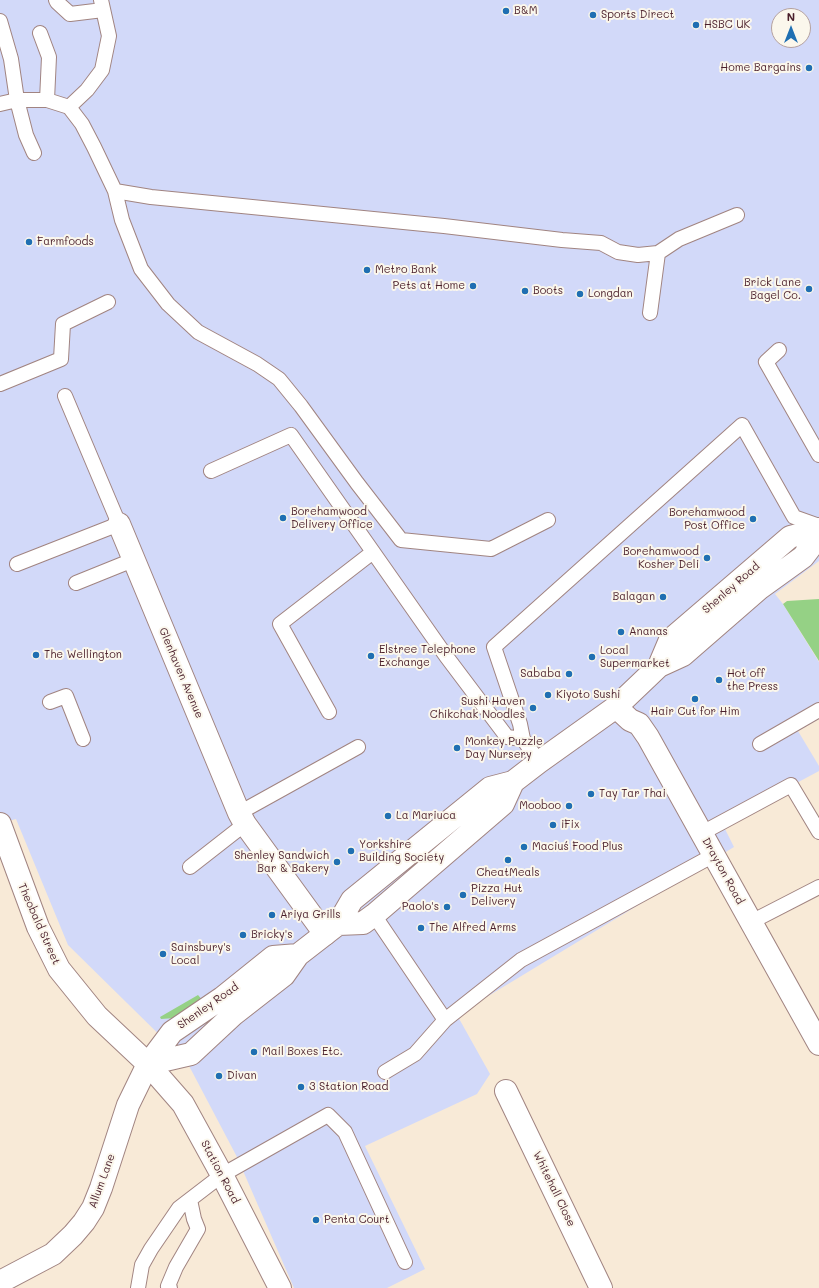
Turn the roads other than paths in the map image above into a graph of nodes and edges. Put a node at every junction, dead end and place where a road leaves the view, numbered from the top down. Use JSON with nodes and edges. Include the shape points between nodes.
{"nodes":[{"id":1,"x":56,"y":0,"type":"edge"},
{"id":2,"x":102,"y":5,"type":"edge"},
{"id":3,"x":0,"y":21,"type":"edge"},
{"id":4,"x":40,"y":33,"type":"dead end"},
{"id":5,"x":17,"y":100,"type":"junction"},
{"id":6,"x":47,"y":100,"type":"junction"},
{"id":7,"x":0,"y":104,"type":"edge"},
{"id":8,"x":69,"y":107,"type":"junction"},
{"id":9,"x":34,"y":153,"type":"dead end"},
{"id":10,"x":115,"y":191,"type":"junction"},
{"id":11,"x":736,"y":215,"type":"dead end"},
{"id":12,"x":658,"y":253,"type":"junction"},
{"id":13,"x":108,"y":302,"type":"dead end"},
{"id":14,"x":650,"y":313,"type":"dead end"},
{"id":15,"x":779,"y":350,"type":"dead end"},
{"id":16,"x":0,"y":384,"type":"edge"},
{"id":17,"x":65,"y":396,"type":"dead end"},
{"id":18,"x":819,"y":455,"type":"edge"},
{"id":19,"x":211,"y":470,"type":"dead end"},
{"id":20,"x":548,"y":520,"type":"dead end"},
{"id":21,"x":118,"y":524,"type":"junction"},
{"id":22,"x":819,"y":526,"type":"edge"},
{"id":23,"x":819,"y":530,"type":"edge"},
{"id":24,"x":819,"y":536,"type":"edge"},
{"id":25,"x":373,"y":552,"type":"junction"},
{"id":26,"x":133,"y":560,"type":"junction"},
{"id":27,"x":17,"y":564,"type":"dead end"},
{"id":28,"x":76,"y":583,"type":"dead end"},
{"id":29,"x":659,"y":666,"type":"junction"},
{"id":30,"x":50,"y":702,"type":"dead end"},
{"id":31,"x":616,"y":707,"type":"junction"},
{"id":32,"x":819,"y":710,"type":"edge"},
{"id":33,"x":329,"y":712,"type":"dead end"},
{"id":34,"x":83,"y":739,"type":"dead end"},
{"id":35,"x":523,"y":739,"type":"junction"},
{"id":36,"x":760,"y":744,"type":"dead end"},
{"id":37,"x":358,"y":746,"type":"dead end"},
{"id":38,"x":539,"y":762,"type":"junction"},
{"id":39,"x":513,"y":782,"type":"junction"},
{"id":40,"x":242,"y":819,"type":"junction"},
{"id":41,"x":0,"y":824,"type":"edge"},
{"id":42,"x":819,"y":832,"type":"edge"},
{"id":43,"x":702,"y":834,"type":"junction"},
{"id":44,"x":714,"y":855,"type":"junction"},
{"id":45,"x":6,"y":863,"type":"edge"},
{"id":46,"x":190,"y":867,"type":"dead end"},
{"id":47,"x":819,"y":887,"type":"edge"},
{"id":48,"x":374,"y":915,"type":"junction"},
{"id":49,"x":751,"y":922,"type":"junction"},
{"id":50,"x":332,"y":929,"type":"junction"},
{"id":51,"x":298,"y":955,"type":"junction"},
{"id":52,"x":445,"y":1020,"type":"junction"},
{"id":53,"x":819,"y":1044,"type":"edge"},
{"id":54,"x":148,"y":1064,"type":"junction"},
{"id":55,"x":385,"y":1072,"type":"dead end"},
{"id":56,"x":506,"y":1091,"type":"dead end"},
{"id":57,"x":222,"y":1175,"type":"junction"},
{"id":58,"x":190,"y":1200,"type":"junction"},
{"id":59,"x":405,"y":1262,"type":"dead end"},
{"id":60,"x":0,"y":1282,"type":"edge"},
{"id":61,"x":138,"y":1288,"type":"edge"},
{"id":62,"x":170,"y":1288,"type":"edge"},
{"id":63,"x":280,"y":1288,"type":"edge"},
{"id":64,"x":601,"y":1288,"type":"edge"}],
"edges":[{"from":1,"to":2,"type":"lane","via":[[70,14]]},
{"from":2,"to":8,"type":"lane","via":[[109,36],[102,70],[87,90]]},
{"from":3,"to":5,"type":"lane","via":[[11,58]]},
{"from":4,"to":6,"type":"lane","via":[[48,56]]},
{"from":5,"to":6,"type":"lane"},
{"from":5,"to":7,"type":"lane"},
{"from":5,"to":9,"type":"lane","via":[[26,135]]},
{"from":6,"to":8,"type":"lane"},
{"from":8,"to":10,"type":"lane","via":[[82,124]]},
{"from":10,"to":12,"type":"lane","via":[[601,243],[618,252],[638,255]]},
{"from":10,"to":20,"type":"lane","via":[[122,220],[141,269],[168,304],[198,332],[279,379],[401,540],[491,549]]},
{"from":11,"to":12,"type":"lane","via":[[680,239]]},
{"from":12,"to":14,"type":"lane"},
{"from":13,"to":16,"type":"lane","via":[[63,324],[61,359]]},
{"from":15,"to":18,"type":"lane","via":[[766,362]]},
{"from":17,"to":21,"type":"lane","name":"Glenhaven Avenue"},
{"from":19,"to":25,"type":"lane","via":[[291,435]]},
{"from":21,"to":26,"type":"main road","name":"Glenhaven Avenue"},
{"from":21,"to":27,"type":"lane"},
{"from":22,"to":35,"type":"lane","via":[[794,517],[742,425],[494,647]]},
{"from":23,"to":29,"type":"main road","name":"Shenley Road","via":[[790,537],[670,640]]},
{"from":24,"to":29,"type":"main road","name":"Shenley Road","via":[[803,558],[760,588],[683,655]]},
{"from":25,"to":33,"type":"lane","via":[[280,624]]},
{"from":25,"to":35,"type":"lane","via":[[507,737]]},
{"from":26,"to":28,"type":"lane"},
{"from":26,"to":40,"type":"main road","name":"Glenhaven Avenue"},
{"from":29,"to":31,"type":"main road","name":"Shenley Road"},
{"from":30,"to":34,"type":"lane","via":[[66,696]]},
{"from":31,"to":38,"type":"main road","name":"Shenley Road"},
{"from":31,"to":43,"type":"main road","name":"Drayton Road","via":[[630,720],[639,724],[648,737]]},
{"from":32,"to":36,"type":"lane"},
{"from":35,"to":38,"type":"lane"},
{"from":37,"to":40,"type":"lane"},
{"from":38,"to":39,"type":"main road","name":"Shenley Road"},
{"from":39,"to":48,"type":"main road","name":"Shenley Road","via":[[503,804]]},
{"from":39,"to":50,"type":"main road","name":"Shenley Road","via":[[490,788],[352,900]]},
{"from":40,"to":46,"type":"lane"},
{"from":40,"to":50,"type":"main road","name":"Glenhaven Avenue"},
{"from":41,"to":45,"type":"main road","name":"Theobald Street"},
{"from":42,"to":43,"type":"lane","via":[[791,785]]},
{"from":43,"to":44,"type":"main road","name":"Drayton Road"},
{"from":44,"to":49,"type":"main road","name":"Drayton Road"},
{"from":44,"to":52,"type":"lane","via":[[521,960]]},
{"from":45,"to":54,"type":"main road","name":"Theobald Street","via":[[59,969],[97,1016]]},
{"from":47,"to":49,"type":"lane"},
{"from":48,"to":50,"type":"main road","name":"Shenley Road","via":[[363,923]]},
{"from":48,"to":52,"type":"lane"},
{"from":49,"to":53,"type":"main road","name":"Drayton Road"},
{"from":50,"to":51,"type":"main road","name":"Shenley Road"},
{"from":51,"to":54,"type":"main road","name":"Shenley Road","via":[[284,975],[234,1014],[191,1054]]},
{"from":51,"to":54,"type":"main road","name":"Shenley Road","via":[[273,957],[222,998],[172,1032]]},
{"from":52,"to":55,"type":"lane","via":[[415,1054]]},
{"from":54,"to":57,"type":"main road","name":"Station Road","via":[[183,1104]]},
{"from":54,"to":60,"type":"main road","name":"Allum Lane","via":[[128,1105],[93,1208],[73,1235],[53,1254]]},
{"from":56,"to":64,"type":"main road","name":"Whitehall Close"},
{"from":57,"to":58,"type":"lane"},
{"from":57,"to":59,"type":"lane","via":[[328,1115],[345,1132]]},
{"from":57,"to":63,"type":"main road","name":"Station Road"},
{"from":58,"to":61,"type":"lane","via":[[178,1208],[151,1249],[142,1265]]},
{"from":58,"to":62,"type":"lane","via":[[198,1229],[176,1267],[168,1286]]}]}
